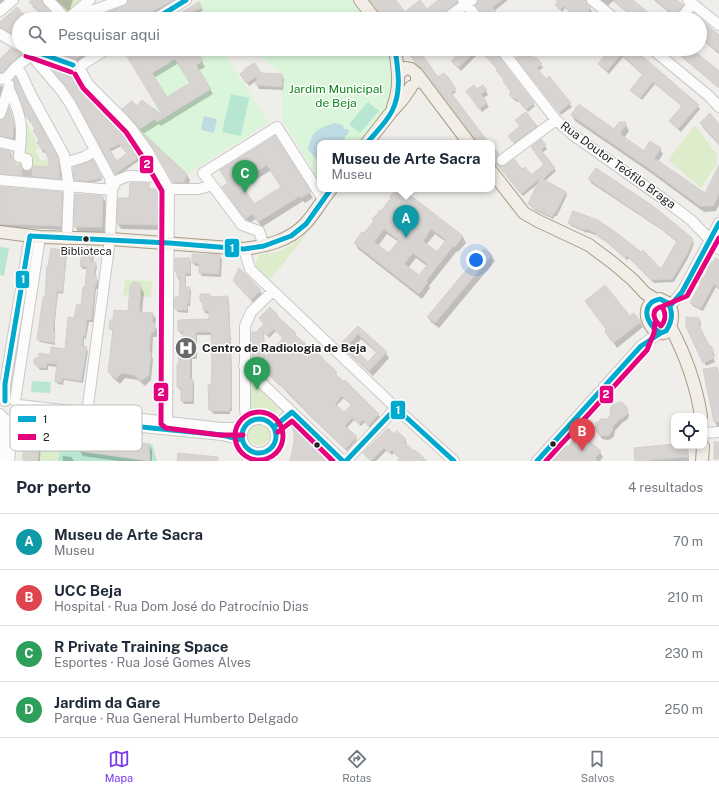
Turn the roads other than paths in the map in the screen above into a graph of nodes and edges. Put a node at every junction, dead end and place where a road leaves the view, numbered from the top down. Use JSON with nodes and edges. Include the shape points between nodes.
{"nodes":[{"id":1,"x":13,"y":0,"type":"edge"},
{"id":2,"x":48,"y":0,"type":"edge"},
{"id":3,"x":90,"y":0,"type":"edge"},
{"id":4,"x":121,"y":0,"type":"edge"},
{"id":5,"x":184,"y":0,"type":"edge"},
{"id":6,"x":360,"y":0,"type":"edge"},
{"id":7,"x":592,"y":0,"type":"edge"},
{"id":8,"x":467,"y":1,"type":"edge"},
{"id":9,"x":691,"y":2,"type":"edge"},
{"id":10,"x":0,"y":10,"type":"edge"},
{"id":11,"x":61,"y":12,"type":"edge"},
{"id":12,"x":76,"y":12,"type":"edge"},
{"id":13,"x":88,"y":12,"type":"edge"},
{"id":14,"x":166,"y":12,"type":"edge"},
{"id":15,"x":369,"y":12,"type":"edge"},
{"id":16,"x":454,"y":12,"type":"edge"},
{"id":17,"x":474,"y":12,"type":"edge"},
{"id":18,"x":607,"y":12,"type":"edge"},
{"id":19,"x":685,"y":12,"type":"edge"},
{"id":20,"x":703,"y":12,"type":"edge"},
{"id":21,"x":707,"y":15,"type":"edge"},
{"id":22,"x":719,"y":25,"type":"edge"},
{"id":23,"x":0,"y":34,"type":"edge"},
{"id":24,"x":12,"y":40,"type":"edge"},
{"id":25,"x":27,"y":56,"type":"edge"},
{"id":26,"x":36,"y":56,"type":"edge"},
{"id":27,"x":48,"y":56,"type":"edge"},
{"id":28,"x":95,"y":56,"type":"edge"},
{"id":29,"x":399,"y":56,"type":"edge"},
{"id":30,"x":403,"y":56,"type":"edge"},
{"id":31,"x":506,"y":56,"type":"edge"},
{"id":32,"x":660,"y":56,"type":"edge"},
{"id":33,"x":79,"y":66,"type":"junction"},
{"id":34,"x":15,"y":68,"type":"junction"},
{"id":35,"x":3,"y":78,"type":"edge"},
{"id":36,"x":399,"y":78,"type":"junction"},
{"id":37,"x":416,"y":80,"type":"junction"},
{"id":38,"x":9,"y":89,"type":"junction"},
{"id":39,"x":32,"y":98,"type":"junction"},
{"id":40,"x":17,"y":105,"type":"junction"},
{"id":41,"x":719,"y":108,"type":"edge"},
{"id":42,"x":392,"y":110,"type":"junction"},
{"id":43,"x":0,"y":114,"type":"edge"},
{"id":44,"x":556,"y":120,"type":"junction"},
{"id":45,"x":369,"y":140,"type":"edge"},
{"id":46,"x":466,"y":140,"type":"edge"},
{"id":47,"x":0,"y":142,"type":"edge"},
{"id":48,"x":20,"y":147,"type":"junction"},
{"id":49,"x":95,"y":151,"type":"junction"},
{"id":50,"x":502,"y":160,"type":"dead end"},
{"id":51,"x":66,"y":163,"type":"junction"},
{"id":52,"x":27,"y":166,"type":"tunnel mouth"},
{"id":53,"x":495,"y":176,"type":"edge"},
{"id":54,"x":162,"y":177,"type":"junction"},
{"id":55,"x":0,"y":180,"type":"edge"},
{"id":56,"x":212,"y":185,"type":"junction"},
{"id":57,"x":69,"y":187,"type":"junction"},
{"id":58,"x":169,"y":189,"type":"junction"},
{"id":59,"x":112,"y":190,"type":"junction"},
{"id":60,"x":317,"y":190,"type":"edge"},
{"id":61,"x":319,"y":192,"type":"edge"},
{"id":62,"x":329,"y":192,"type":"edge"},
{"id":63,"x":323,"y":199,"type":"junction"},
{"id":64,"x":719,"y":223,"type":"edge"},
{"id":65,"x":0,"y":232,"type":"edge"},
{"id":66,"x":35,"y":236,"type":"junction"},
{"id":67,"x":67,"y":239,"type":"junction"},
{"id":68,"x":110,"y":239,"type":"junction"},
{"id":69,"x":710,"y":239,"type":"junction"},
{"id":70,"x":169,"y":243,"type":"junction"},
{"id":71,"x":264,"y":246,"type":"junction"},
{"id":72,"x":244,"y":249,"type":"junction"},
{"id":73,"x":719,"y":249,"type":"edge"},
{"id":74,"x":273,"y":291,"type":"junction"},
{"id":75,"x":659,"y":303,"type":"junction"},
{"id":76,"x":17,"y":318,"type":"junction"},
{"id":77,"x":27,"y":320,"type":"junction"},
{"id":78,"x":648,"y":321,"type":"junction"},
{"id":79,"x":665,"y":330,"type":"junction"},
{"id":80,"x":641,"y":346,"type":"junction"},
{"id":81,"x":244,"y":366,"type":"junction"},
{"id":82,"x":88,"y":405,"type":"edge"},
{"id":83,"x":396,"y":408,"type":"junction"},
{"id":84,"x":5,"y":409,"type":"edge"},
{"id":85,"x":292,"y":412,"type":"junction"},
{"id":86,"x":700,"y":413,"type":"edge"},
{"id":87,"x":142,"y":418,"type":"edge"},
{"id":88,"x":10,"y":421,"type":"edge"},
{"id":89,"x":167,"y":421,"type":"junction"},
{"id":90,"x":245,"y":425,"type":"junction"},
{"id":91,"x":142,"y":427,"type":"edge"},
{"id":92,"x":274,"y":427,"type":"junction"},
{"id":93,"x":719,"y":432,"type":"edge"},
{"id":94,"x":707,"y":433,"type":"edge"},
{"id":95,"x":2,"y":434,"type":"edge"},
{"id":96,"x":244,"y":444,"type":"junction"},
{"id":97,"x":270,"y":449,"type":"junction"},
{"id":98,"x":703,"y":449,"type":"edge"},
{"id":99,"x":10,"y":451,"type":"edge"},
{"id":100,"x":2,"y":461,"type":"edge"},
{"id":101,"x":9,"y":461,"type":"edge"},
{"id":102,"x":248,"y":461,"type":"edge"},
{"id":103,"x":264,"y":461,"type":"edge"},
{"id":104,"x":343,"y":461,"type":"edge"},
{"id":105,"x":346,"y":461,"type":"edge"},
{"id":106,"x":454,"y":461,"type":"edge"},
{"id":107,"x":537,"y":461,"type":"edge"},
{"id":108,"x":702,"y":461,"type":"edge"}],
"edges":[{"from":1,"to":10,"type":"street"},
{"from":2,"to":11,"type":"street"},
{"from":3,"to":12,"type":"street"},
{"from":4,"to":13,"type":"street"},
{"from":5,"to":14,"type":"street"},
{"from":6,"to":15,"type":"main road"},
{"from":7,"to":18,"type":"street"},
{"from":8,"to":16,"type":"street"},
{"from":8,"to":17,"type":"street"},
{"from":9,"to":19,"type":"street"},
{"from":9,"to":20,"type":"street"},
{"from":21,"to":22,"type":"street"},
{"from":23,"to":24,"type":"street"},
{"from":25,"to":34,"type":"street"},
{"from":26,"to":49,"type":"street","via":[[71,105]]},
{"from":27,"to":33,"type":"street"},
{"from":28,"to":33,"type":"street"},
{"from":29,"to":36,"type":"main road"},
{"from":30,"to":37,"type":"main road"},
{"from":31,"to":44,"type":"street","name":"Rua Doutor Teófilo Braga"},
{"from":32,"to":41,"type":"street","via":[[709,96]]},
{"from":33,"to":54,"type":"street","via":[[88,84],[130,128],[148,152]]},
{"from":34,"to":35,"type":"street"},
{"from":34,"to":39,"type":"street","via":[[21,73]]},
{"from":35,"to":38,"type":"street"},
{"from":36,"to":37,"type":"main road","via":[[405,87]]},
{"from":36,"to":37,"type":"main road","via":[[403,69]]},
{"from":36,"to":42,"type":"main road","via":[[398,94]]},
{"from":37,"to":42,"type":"main road"},
{"from":37,"to":46,"type":"main road"},
{"from":38,"to":40,"type":"street"},
{"from":38,"to":43,"type":"street"},
{"from":39,"to":40,"type":"street"},
{"from":39,"to":51,"type":"street","via":[[60,147]]},
{"from":40,"to":48,"type":"street","via":[[22,136]]},
{"from":42,"to":45,"type":"main road"},
{"from":44,"to":50,"type":"street"},
{"from":44,"to":69,"type":"street","name":"Rua Doutor Teófilo Braga","via":[[691,220]]},
{"from":47,"to":48,"type":"street"},
{"from":48,"to":52,"type":"street","via":[[19,157],[27,159]]},
{"from":49,"to":51,"type":"street"},
{"from":49,"to":59,"type":"street","via":[[110,178]]},
{"from":51,"to":57,"type":"street"},
{"from":53,"to":75,"type":"main road","via":[[524,213],[589,245]]},
{"from":54,"to":58,"type":"street"},
{"from":54,"to":59,"type":"street","via":[[128,176],[116,182]]},
{"from":55,"to":57,"type":"street","via":[[27,180]]},
{"from":56,"to":58,"type":"street","via":[[199,189]]},
{"from":56,"to":60,"type":"street","via":[[203,173],[277,127]]},
{"from":56,"to":71,"type":"street","via":[[242,225],[259,231]]},
{"from":57,"to":59,"type":"street"},
{"from":57,"to":67,"type":"street"},
{"from":58,"to":70,"type":"street"},
{"from":59,"to":68,"type":"street"},
{"from":61,"to":63,"type":"street"},
{"from":62,"to":63,"type":"main road"},
{"from":63,"to":71,"type":"main road","via":[[306,224],[291,236]]},
{"from":64,"to":69,"type":"street"},
{"from":65,"to":66,"type":"main road"},
{"from":66,"to":67,"type":"main road"},
{"from":66,"to":76,"type":"street"},
{"from":66,"to":77,"type":"street"},
{"from":67,"to":68,"type":"main road"},
{"from":68,"to":70,"type":"main road"},
{"from":68,"to":82,"type":"street"},
{"from":69,"to":73,"type":"street","name":"Rua Doutor Teófilo Braga"},
{"from":69,"to":75,"type":"street","via":[[682,292]]},
{"from":70,"to":72,"type":"main road"},
{"from":70,"to":89,"type":"street"},
{"from":71,"to":72,"type":"main road"},
{"from":72,"to":74,"type":"street","via":[[250,269]]},
{"from":74,"to":81,"type":"street","via":[[251,312],[245,326]]},
{"from":74,"to":83,"type":"street"},
{"from":75,"to":78,"type":"main road","via":[[648,312]]},
{"from":75,"to":79,"type":"main road","via":[[672,314]]},
{"from":76,"to":77,"type":"street","via":[[19,324]]},
{"from":76,"to":84,"type":"street","via":[[5,384]]},
{"from":77,"to":84,"type":"street"},
{"from":78,"to":79,"type":"main road","via":[[652,329],[659,333]]},
{"from":78,"to":80,"type":"street"},
{"from":79,"to":80,"type":"street"},
{"from":79,"to":86,"type":"main road","via":[[679,344],[687,361]]},
{"from":80,"to":107,"type":"street"},
{"from":81,"to":85,"type":"street"},
{"from":81,"to":90,"type":"street"},
{"from":83,"to":105,"type":"street"},
{"from":83,"to":106,"type":"street"},
{"from":84,"to":88,"type":"street"},
{"from":84,"to":95,"type":"street"},
{"from":85,"to":92,"type":"street"},
{"from":85,"to":104,"type":"street"},
{"from":87,"to":89,"type":"street"},
{"from":89,"to":90,"type":"street","via":[[221,428]]},
{"from":90,"to":92,"type":"street","via":[[257,418],[267,420]]},
{"from":90,"to":96,"type":"street","via":[[242,436]]},
{"from":91,"to":96,"type":"street","via":[[222,435]]},
{"from":92,"to":97,"type":"street","via":[[275,441]]},
{"from":93,"to":94,"type":"street"},
{"from":95,"to":100,"type":"street"},
{"from":96,"to":97,"type":"street","via":[[255,452]]},
{"from":96,"to":102,"type":"street"},
{"from":97,"to":103,"type":"street"},
{"from":98,"to":108,"type":"main road"},
{"from":99,"to":101,"type":"street"}]}
